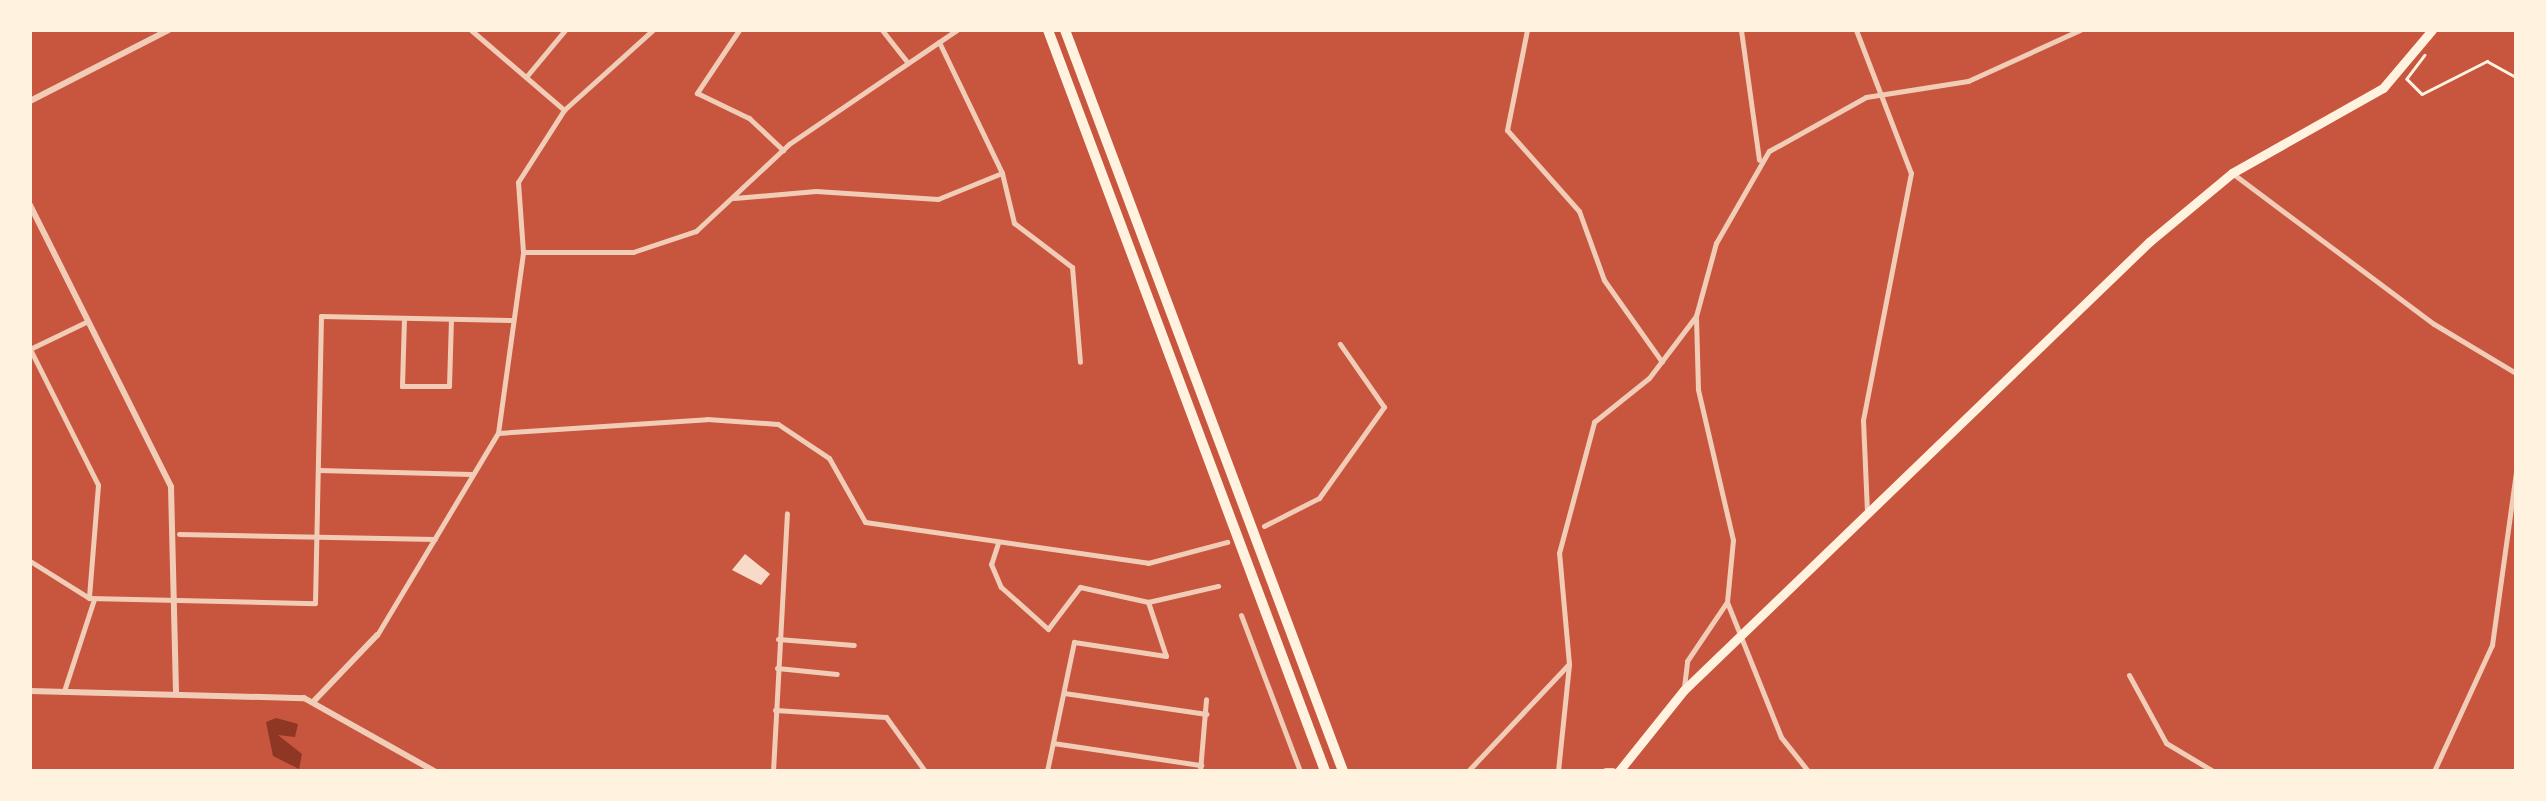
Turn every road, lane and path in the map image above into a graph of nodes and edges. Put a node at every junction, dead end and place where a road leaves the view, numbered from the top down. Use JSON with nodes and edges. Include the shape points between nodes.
{"nodes":[{"id":1,"x":168,"y":30,"type":"edge"},
{"id":2,"x":471,"y":30,"type":"edge"},
{"id":3,"x":654,"y":30,"type":"edge"},
{"id":4,"x":739,"y":30,"type":"edge"},
{"id":5,"x":882,"y":30,"type":"edge"},
{"id":6,"x":957,"y":30,"type":"edge"},
{"id":7,"x":1048,"y":30,"type":"edge"},
{"id":8,"x":1065,"y":30,"type":"edge"},
{"id":9,"x":1526,"y":30,"type":"edge"},
{"id":10,"x":1740,"y":30,"type":"edge"},
{"id":11,"x":1856,"y":30,"type":"edge"},
{"id":12,"x":2080,"y":30,"type":"edge"},
{"id":13,"x":563,"y":31,"type":"edge"},
{"id":14,"x":2429,"y":31,"type":"edge"},
{"id":15,"x":939,"y":42,"type":"junction"},
{"id":16,"x":2430,"y":46,"type":"dead end"},
{"id":17,"x":908,"y":64,"type":"junction"},
{"id":18,"x":526,"y":77,"type":"junction"},
{"id":19,"x":2516,"y":77,"type":"edge"},
{"id":20,"x":1883,"y":92,"type":"junction"},
{"id":21,"x":30,"y":101,"type":"edge"},
{"id":22,"x":564,"y":110,"type":"junction"},
{"id":23,"x":783,"y":150,"type":"junction"},
{"id":24,"x":1759,"y":160,"type":"junction"},
{"id":25,"x":1002,"y":173,"type":"junction"},
{"id":26,"x":2232,"y":173,"type":"junction"},
{"id":27,"x":734,"y":198,"type":"junction"},
{"id":28,"x":30,"y":205,"type":"edge"},
{"id":29,"x":523,"y":252,"type":"junction"},
{"id":30,"x":1696,"y":316,"type":"junction"},
{"id":31,"x":404,"y":318,"type":"junction"},
{"id":32,"x":451,"y":320,"type":"junction"},
{"id":33,"x":511,"y":320,"type":"junction"},
{"id":34,"x":88,"y":321,"type":"junction"},
{"id":35,"x":1340,"y":344,"type":"dead end"},
{"id":36,"x":1080,"y":362,"type":"dead end"},
{"id":37,"x":1662,"y":362,"type":"junction"},
{"id":38,"x":2516,"y":373,"type":"edge"},
{"id":39,"x":498,"y":433,"type":"junction"},
{"id":40,"x":318,"y":470,"type":"junction"},
{"id":41,"x":2516,"y":472,"type":"edge"},
{"id":42,"x":470,"y":474,"type":"junction"},
{"id":43,"x":787,"y":512,"type":"dead end"},
{"id":44,"x":1867,"y":515,"type":"junction"},
{"id":45,"x":1264,"y":526,"type":"dead end"},
{"id":46,"x":178,"y":534,"type":"junction"},
{"id":47,"x":318,"y":536,"type":"junction"},
{"id":48,"x":435,"y":539,"type":"junction"},
{"id":49,"x":1227,"y":542,"type":"dead end"},
{"id":50,"x":998,"y":543,"type":"junction"},
{"id":51,"x":30,"y":561,"type":"edge"},
{"id":52,"x":1218,"y":586,"type":"dead end"},
{"id":53,"x":92,"y":598,"type":"junction"},
{"id":54,"x":177,"y":602,"type":"junction"},
{"id":55,"x":1148,"y":602,"type":"junction"},
{"id":56,"x":1727,"y":602,"type":"junction"},
{"id":57,"x":1241,"y":614,"type":"dead end"},
{"id":58,"x":377,"y":635,"type":"joint"},
{"id":59,"x":778,"y":639,"type":"junction"},
{"id":60,"x":1737,"y":640,"type":"junction"},
{"id":61,"x":854,"y":645,"type":"dead end"},
{"id":62,"x":1569,"y":664,"type":"junction"},
{"id":63,"x":777,"y":668,"type":"junction"},
{"id":64,"x":837,"y":674,"type":"dead end"},
{"id":65,"x":2129,"y":674,"type":"dead end"},
{"id":66,"x":1684,"y":690,"type":"junction"},
{"id":67,"x":30,"y":691,"type":"edge"},
{"id":68,"x":64,"y":692,"type":"junction"},
{"id":69,"x":176,"y":692,"type":"junction"},
{"id":70,"x":1064,"y":693,"type":"junction"},
{"id":71,"x":1206,"y":699,"type":"dead end"},
{"id":72,"x":314,"y":701,"type":"junction"},
{"id":73,"x":775,"y":710,"type":"junction"},
{"id":74,"x":1206,"y":714,"type":"junction"},
{"id":75,"x":1053,"y":743,"type":"junction"},
{"id":76,"x":2190,"y":761,"type":"junction"},
{"id":77,"x":1200,"y":768,"type":"edge"},
{"id":78,"x":434,"y":771,"type":"edge"},
{"id":79,"x":773,"y":771,"type":"edge"},
{"id":80,"x":925,"y":771,"type":"edge"},
{"id":81,"x":1048,"y":771,"type":"edge"},
{"id":82,"x":1300,"y":771,"type":"edge"},
{"id":83,"x":1324,"y":771,"type":"edge"},
{"id":84,"x":1343,"y":771,"type":"edge"},
{"id":85,"x":1468,"y":771,"type":"edge"},
{"id":86,"x":1558,"y":771,"type":"edge"},
{"id":87,"x":1613,"y":771,"type":"edge"},
{"id":88,"x":1808,"y":771,"type":"edge"},
{"id":89,"x":2183,"y":771,"type":"edge"},
{"id":90,"x":2213,"y":771,"type":"edge"},
{"id":91,"x":2434,"y":771,"type":"edge"}],
"edges":[{"from":1,"to":21,"type":"street"},
{"from":2,"to":18,"type":"street"},
{"from":3,"to":22,"type":"street"},
{"from":4,"to":23,"type":"street","via":[[697,94],[749,118]]},
{"from":5,"to":17,"type":"street"},
{"from":6,"to":15,"type":"street"},
{"from":7,"to":83,"type":"highway"},
{"from":8,"to":84,"type":"highway"},
{"from":9,"to":37,"type":"street","via":[[1508,130],[1578,211],[1604,280]]},
{"from":10,"to":24,"type":"street"},
{"from":11,"to":20,"type":"street"},
{"from":12,"to":20,"type":"street","via":[[1968,81]]},
{"from":13,"to":18,"type":"street"},
{"from":14,"to":26,"type":"main road","via":[[2383,88]]},
{"from":15,"to":17,"type":"street"},
{"from":15,"to":25,"type":"street"},
{"from":16,"to":19,"type":"path","via":[[2407,79],[2422,94],[2486,60]]},
{"from":17,"to":23,"type":"street"},
{"from":18,"to":22,"type":"street"},
{"from":20,"to":24,"type":"street"},
{"from":20,"to":44,"type":"street","via":[[1911,182],[1863,420]]},
{"from":22,"to":29,"type":"street","via":[[518,182]]},
{"from":23,"to":27,"type":"street"},
{"from":24,"to":30,"type":"street","via":[[1716,242]]},
{"from":25,"to":27,"type":"street","via":[[938,199],[816,191]]},
{"from":25,"to":36,"type":"street","via":[[1014,223],[1072,267]]},
{"from":26,"to":38,"type":"street","via":[[2434,324]]},
{"from":26,"to":44,"type":"main road","via":[[2149,242]]},
{"from":27,"to":29,"type":"street","via":[[696,231],[633,252]]},
{"from":28,"to":34,"type":"street"},
{"from":29,"to":33,"type":"street"},
{"from":30,"to":37,"type":"street"},
{"from":30,"to":56,"type":"street","via":[[1703,435],[1732,540]]},
{"from":31,"to":32,"type":"street"},
{"from":31,"to":32,"type":"street","via":[[402,386],[449,386]]},
{"from":31,"to":40,"type":"street","via":[[320,316]]},
{"from":32,"to":33,"type":"street"},
{"from":33,"to":39,"type":"street"},
{"from":34,"to":46,"type":"street","via":[[171,487]]},
{"from":34,"to":53,"type":"street","via":[[30,349],[98,486]]},
{"from":35,"to":45,"type":"street","via":[[1384,407],[1319,498]]},
{"from":37,"to":62,"type":"street","via":[[1588,433],[1560,553]]},
{"from":39,"to":42,"type":"street"},
{"from":39,"to":50,"type":"street","via":[[708,419],[778,424],[841,472],[865,522]]},
{"from":40,"to":42,"type":"street"},
{"from":40,"to":47,"type":"street"},
{"from":41,"to":91,"type":"street","via":[[2492,645]]},
{"from":42,"to":48,"type":"street"},
{"from":43,"to":59,"type":"street"},
{"from":44,"to":60,"type":"main road"},
{"from":46,"to":47,"type":"street"},
{"from":46,"to":54,"type":"street"},
{"from":47,"to":48,"type":"street"},
{"from":47,"to":54,"type":"street","via":[[315,603]]},
{"from":48,"to":58,"type":"street"},
{"from":49,"to":50,"type":"street","via":[[1155,563]]},
{"from":50,"to":55,"type":"street","via":[[991,564],[1002,587],[1048,629],[1080,587]]},
{"from":51,"to":53,"type":"street"},
{"from":52,"to":55,"type":"street"},
{"from":53,"to":54,"type":"street"},
{"from":53,"to":68,"type":"street"},
{"from":54,"to":69,"type":"street"},
{"from":55,"to":70,"type":"street","via":[[1166,656],[1074,642]]},
{"from":56,"to":60,"type":"street"},
{"from":56,"to":66,"type":"street","via":[[1687,661]]},
{"from":57,"to":82,"type":"street"},
{"from":58,"to":72,"type":"street"},
{"from":59,"to":61,"type":"street"},
{"from":59,"to":63,"type":"street"},
{"from":60,"to":66,"type":"main road"},
{"from":60,"to":88,"type":"street","via":[[1781,737]]},
{"from":62,"to":85,"type":"street"},
{"from":62,"to":86,"type":"street"},
{"from":63,"to":64,"type":"street"},
{"from":63,"to":73,"type":"street"},
{"from":65,"to":76,"type":"street","via":[[2150,722]]},
{"from":66,"to":87,"type":"main road"},
{"from":67,"to":68,"type":"street"},
{"from":68,"to":69,"type":"street"},
{"from":69,"to":72,"type":"street"},
{"from":70,"to":74,"type":"street"},
{"from":70,"to":75,"type":"street"},
{"from":71,"to":74,"type":"street"},
{"from":72,"to":78,"type":"street"},
{"from":73,"to":79,"type":"street"},
{"from":73,"to":80,"type":"street","via":[[886,717]]},
{"from":74,"to":77,"type":"street"},
{"from":75,"to":77,"type":"street"},
{"from":75,"to":81,"type":"street"},
{"from":76,"to":89,"type":"street"},
{"from":76,"to":90,"type":"street"}]}
